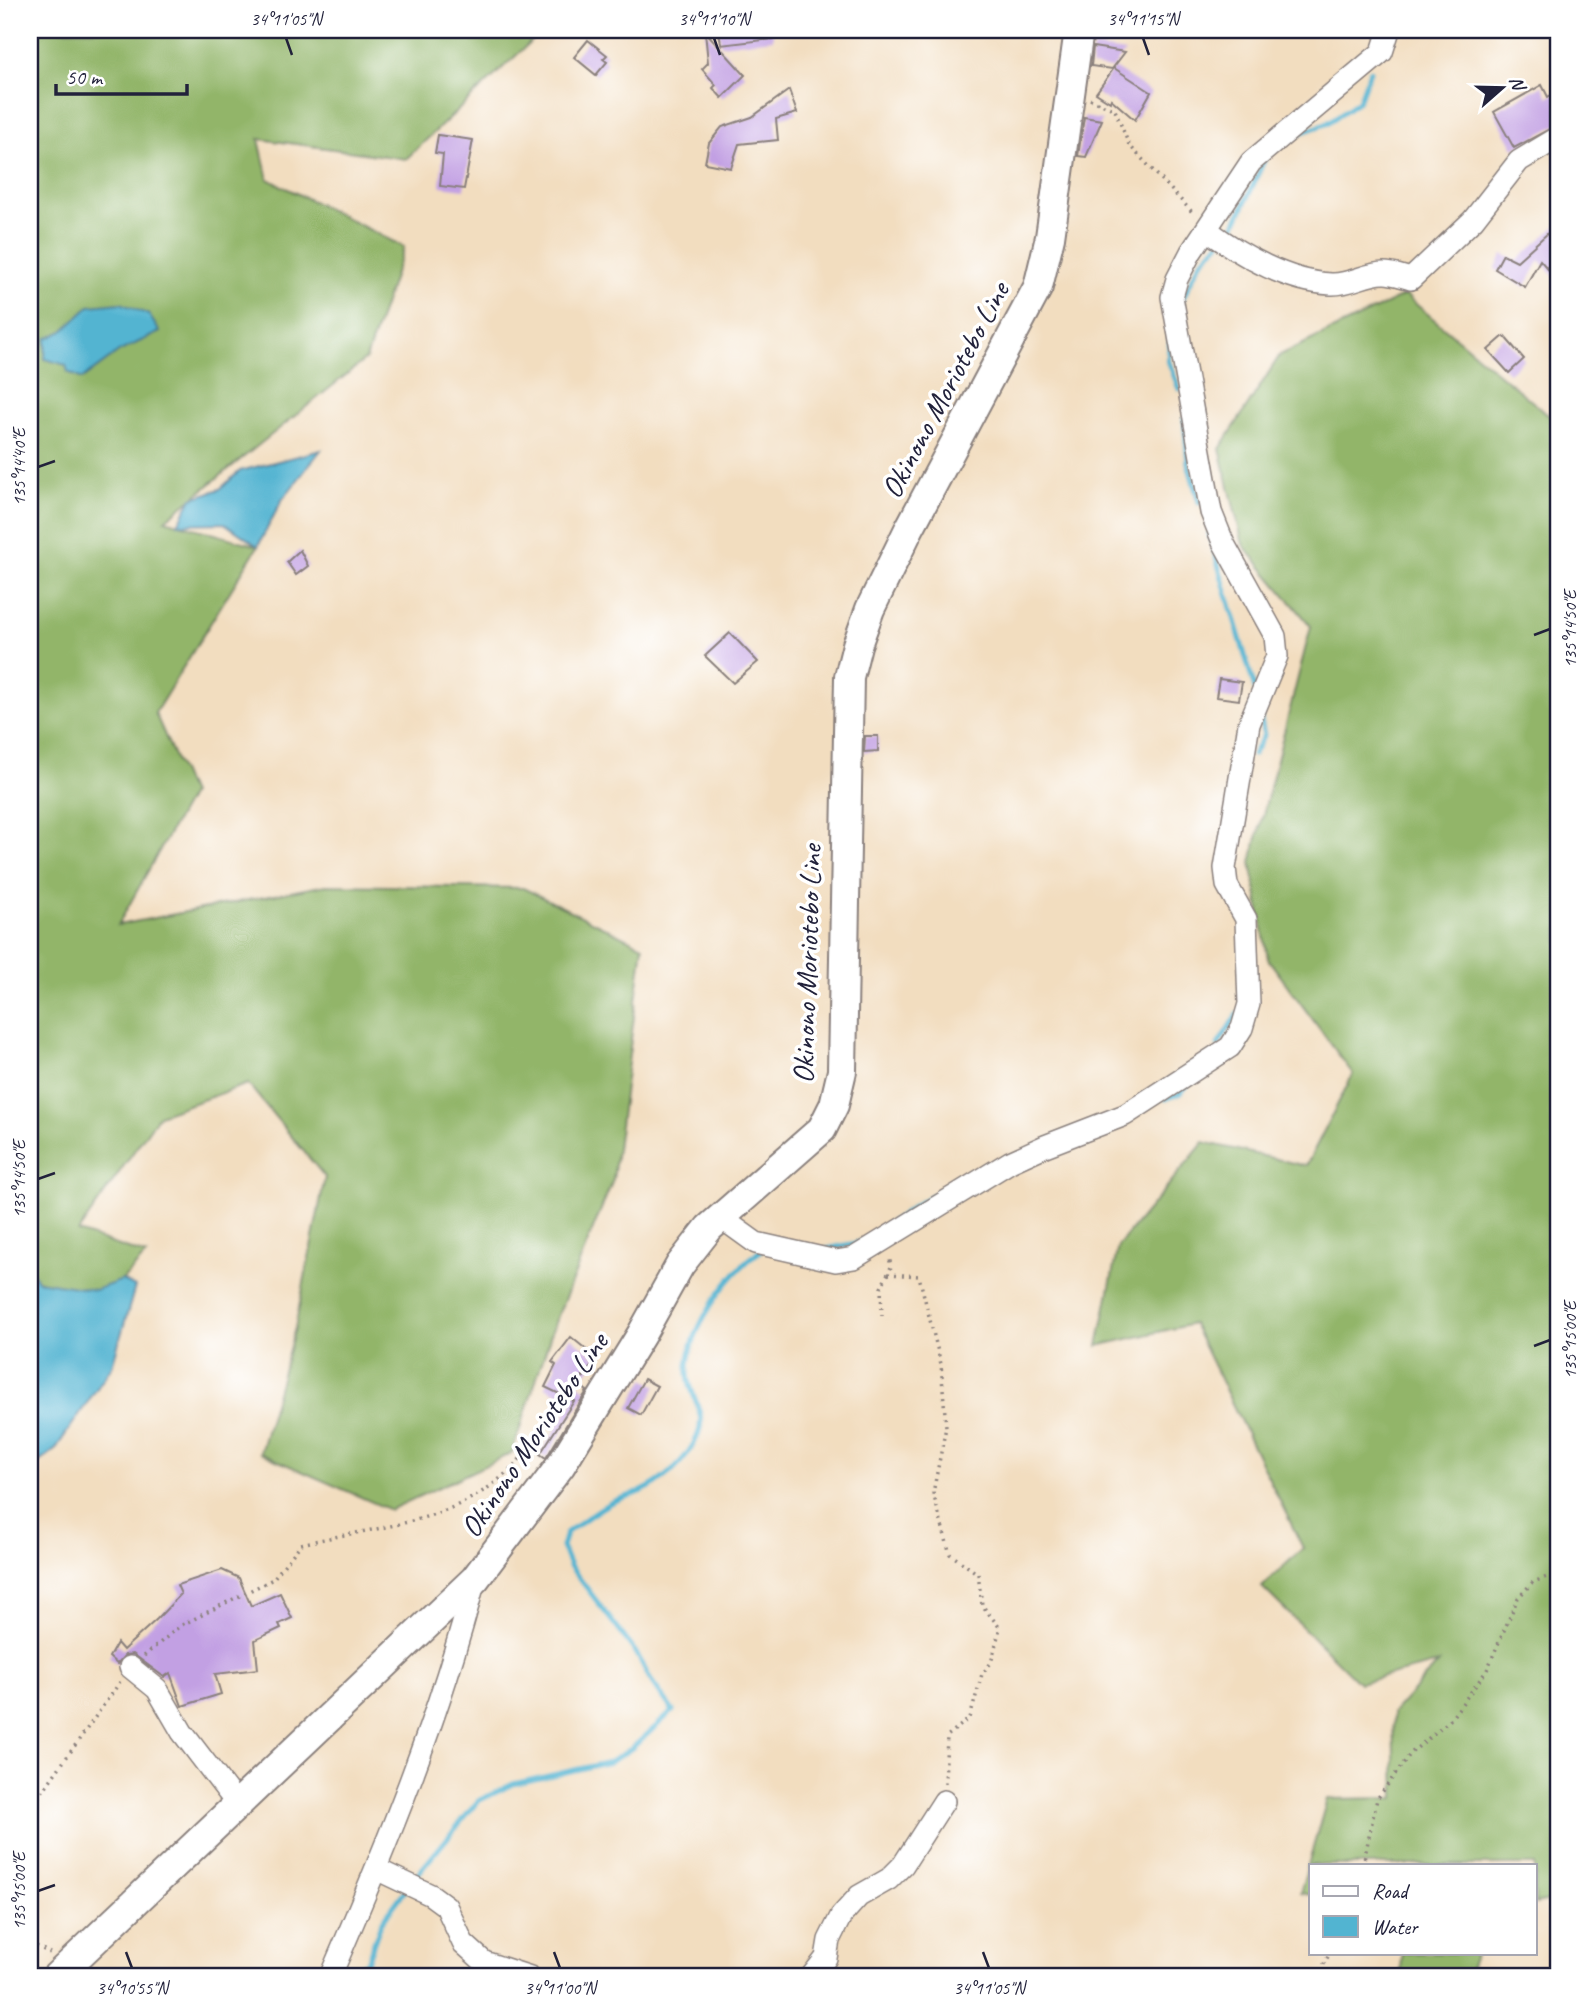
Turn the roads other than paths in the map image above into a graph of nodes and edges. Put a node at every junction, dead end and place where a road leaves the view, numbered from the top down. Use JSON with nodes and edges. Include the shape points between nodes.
{"nodes":[{"id":1,"x":1079,"y":30,"type":"edge"},
{"id":2,"x":1390,"y":30,"type":"edge"},
{"id":3,"x":1559,"y":137,"type":"edge"},
{"id":4,"x":1207,"y":230,"type":"junction"},
{"id":5,"x":720,"y":1217,"type":"junction"},
{"id":6,"x":475,"y":1579,"type":"junction"},
{"id":7,"x":131,"y":1667,"type":"road end"},
{"id":8,"x":944,"y":1801,"type":"road end"},
{"id":9,"x":237,"y":1804,"type":"junction"},
{"id":10,"x":376,"y":1869,"type":"junction"},
{"id":11,"x":56,"y":1977,"type":"edge"},
{"id":12,"x":330,"y":1977,"type":"edge"},
{"id":13,"x":530,"y":1977,"type":"edge"},
{"id":14,"x":811,"y":1977,"type":"edge"}],
"edges":[{"from":1,"to":5,"type":"main road","name":"Okinono Moriotebo Line","via":[[1050,237],[1038,287],[870,609],[849,677],[845,1017],[842,1071],[834,1105],[822,1129]]},
{"from":2,"to":4,"type":"street","via":[[1382,52],[1251,162]]},
{"from":3,"to":4,"type":"street","via":[[1519,161],[1473,220],[1411,279],[1384,273],[1349,284],[1330,284],[1293,276],[1231,248]]},
{"from":4,"to":5,"type":"street","via":[[1177,278],[1172,297],[1211,512],[1275,636],[1277,656],[1249,724],[1226,867],[1227,885],[1246,919],[1249,1004],[1242,1028],[1230,1047],[1125,1115],[1010,1163],[854,1258],[836,1261],[756,1243]]},
{"from":5,"to":6,"type":"main road","name":"Okinono Moriotebo Line","via":[[680,1265],[561,1465]]},
{"from":6,"to":9,"type":"main road","name":"Okinono Moriotebo Line"},
{"from":6,"to":10,"type":"street","via":[[453,1666]]},
{"from":7,"to":9,"type":"street","via":[[157,1689],[182,1732]]},
{"from":8,"to":14,"type":"street","via":[[903,1865],[859,1896],[841,1916],[826,1958]]},
{"from":9,"to":11,"type":"main road","name":"Okinono Moriotebo Line"},
{"from":10,"to":12,"type":"street"},
{"from":10,"to":13,"type":"street","via":[[446,1906],[463,1943],[484,1962]]}]}
